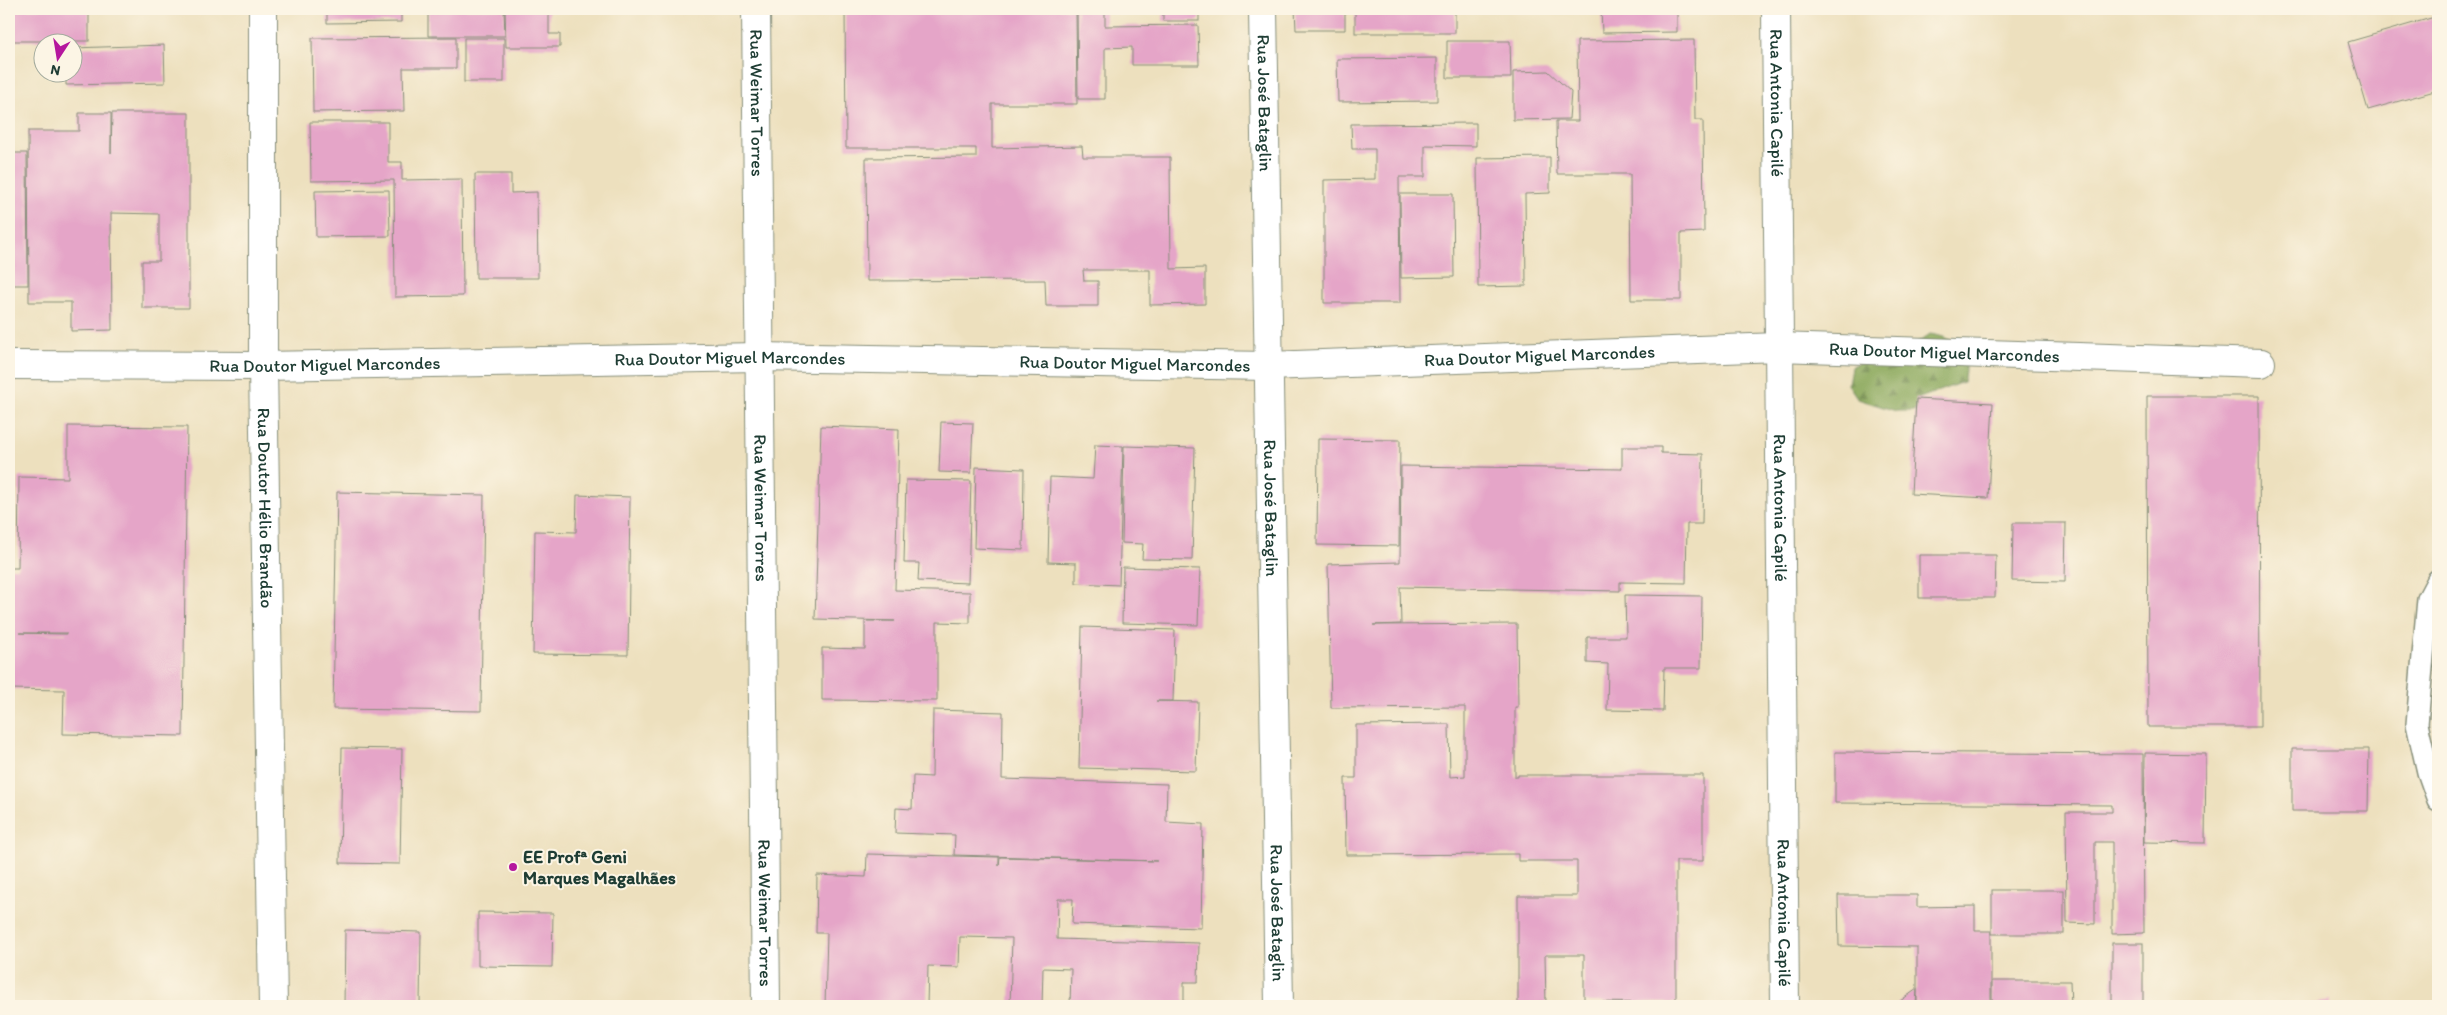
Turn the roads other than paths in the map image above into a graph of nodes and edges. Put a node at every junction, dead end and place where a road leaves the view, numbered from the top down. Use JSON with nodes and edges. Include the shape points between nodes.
{"nodes":[{"id":1,"x":262,"y":9,"type":"edge"},
{"id":2,"x":756,"y":9,"type":"edge"},
{"id":3,"x":1263,"y":9,"type":"edge"},
{"id":4,"x":1776,"y":9,"type":"edge"},
{"id":5,"x":1778,"y":347,"type":"junction"},
{"id":6,"x":758,"y":357,"type":"junction"},
{"id":7,"x":2261,"y":363,"type":"dead end"},
{"id":8,"x":9,"y":365,"type":"edge"},
{"id":9,"x":263,"y":366,"type":"junction"},
{"id":10,"x":1268,"y":366,"type":"junction"},
{"id":11,"x":2438,"y":580,"type":"edge"},
{"id":12,"x":2438,"y":800,"type":"edge"},
{"id":13,"x":273,"y":1006,"type":"edge"},
{"id":14,"x":766,"y":1006,"type":"edge"},
{"id":15,"x":1279,"y":1006,"type":"edge"},
{"id":16,"x":1785,"y":1006,"type":"edge"}],
"edges":[{"from":1,"to":9,"type":"street","name":"Rua Doutor Hélio Brandão"},
{"from":2,"to":6,"type":"street","name":"Rua Weimar Torres"},
{"from":3,"to":10,"type":"street","name":"Rua José Bataglin"},
{"from":4,"to":5,"type":"street","name":"Rua Antonia Capilé"},
{"from":5,"to":7,"type":"street","name":"Rua Doutor Miguel Marcondes"},
{"from":5,"to":10,"type":"street","name":"Rua Doutor Miguel Marcondes"},
{"from":5,"to":16,"type":"street","name":"Rua Antonia Capilé"},
{"from":6,"to":9,"type":"street","name":"Rua Doutor Miguel Marcondes"},
{"from":6,"to":10,"type":"street","name":"Rua Doutor Miguel Marcondes"},
{"from":6,"to":14,"type":"street","name":"Rua Weimar Torres"},
{"from":8,"to":9,"type":"street","name":"Rua Doutor Miguel Marcondes"},
{"from":9,"to":13,"type":"street","name":"Rua Doutor Hélio Brandão"},
{"from":10,"to":15,"type":"street","name":"Rua José Bataglin"},
{"from":11,"to":12,"type":"lane","via":[[2428,599],[2417,724]]}]}
